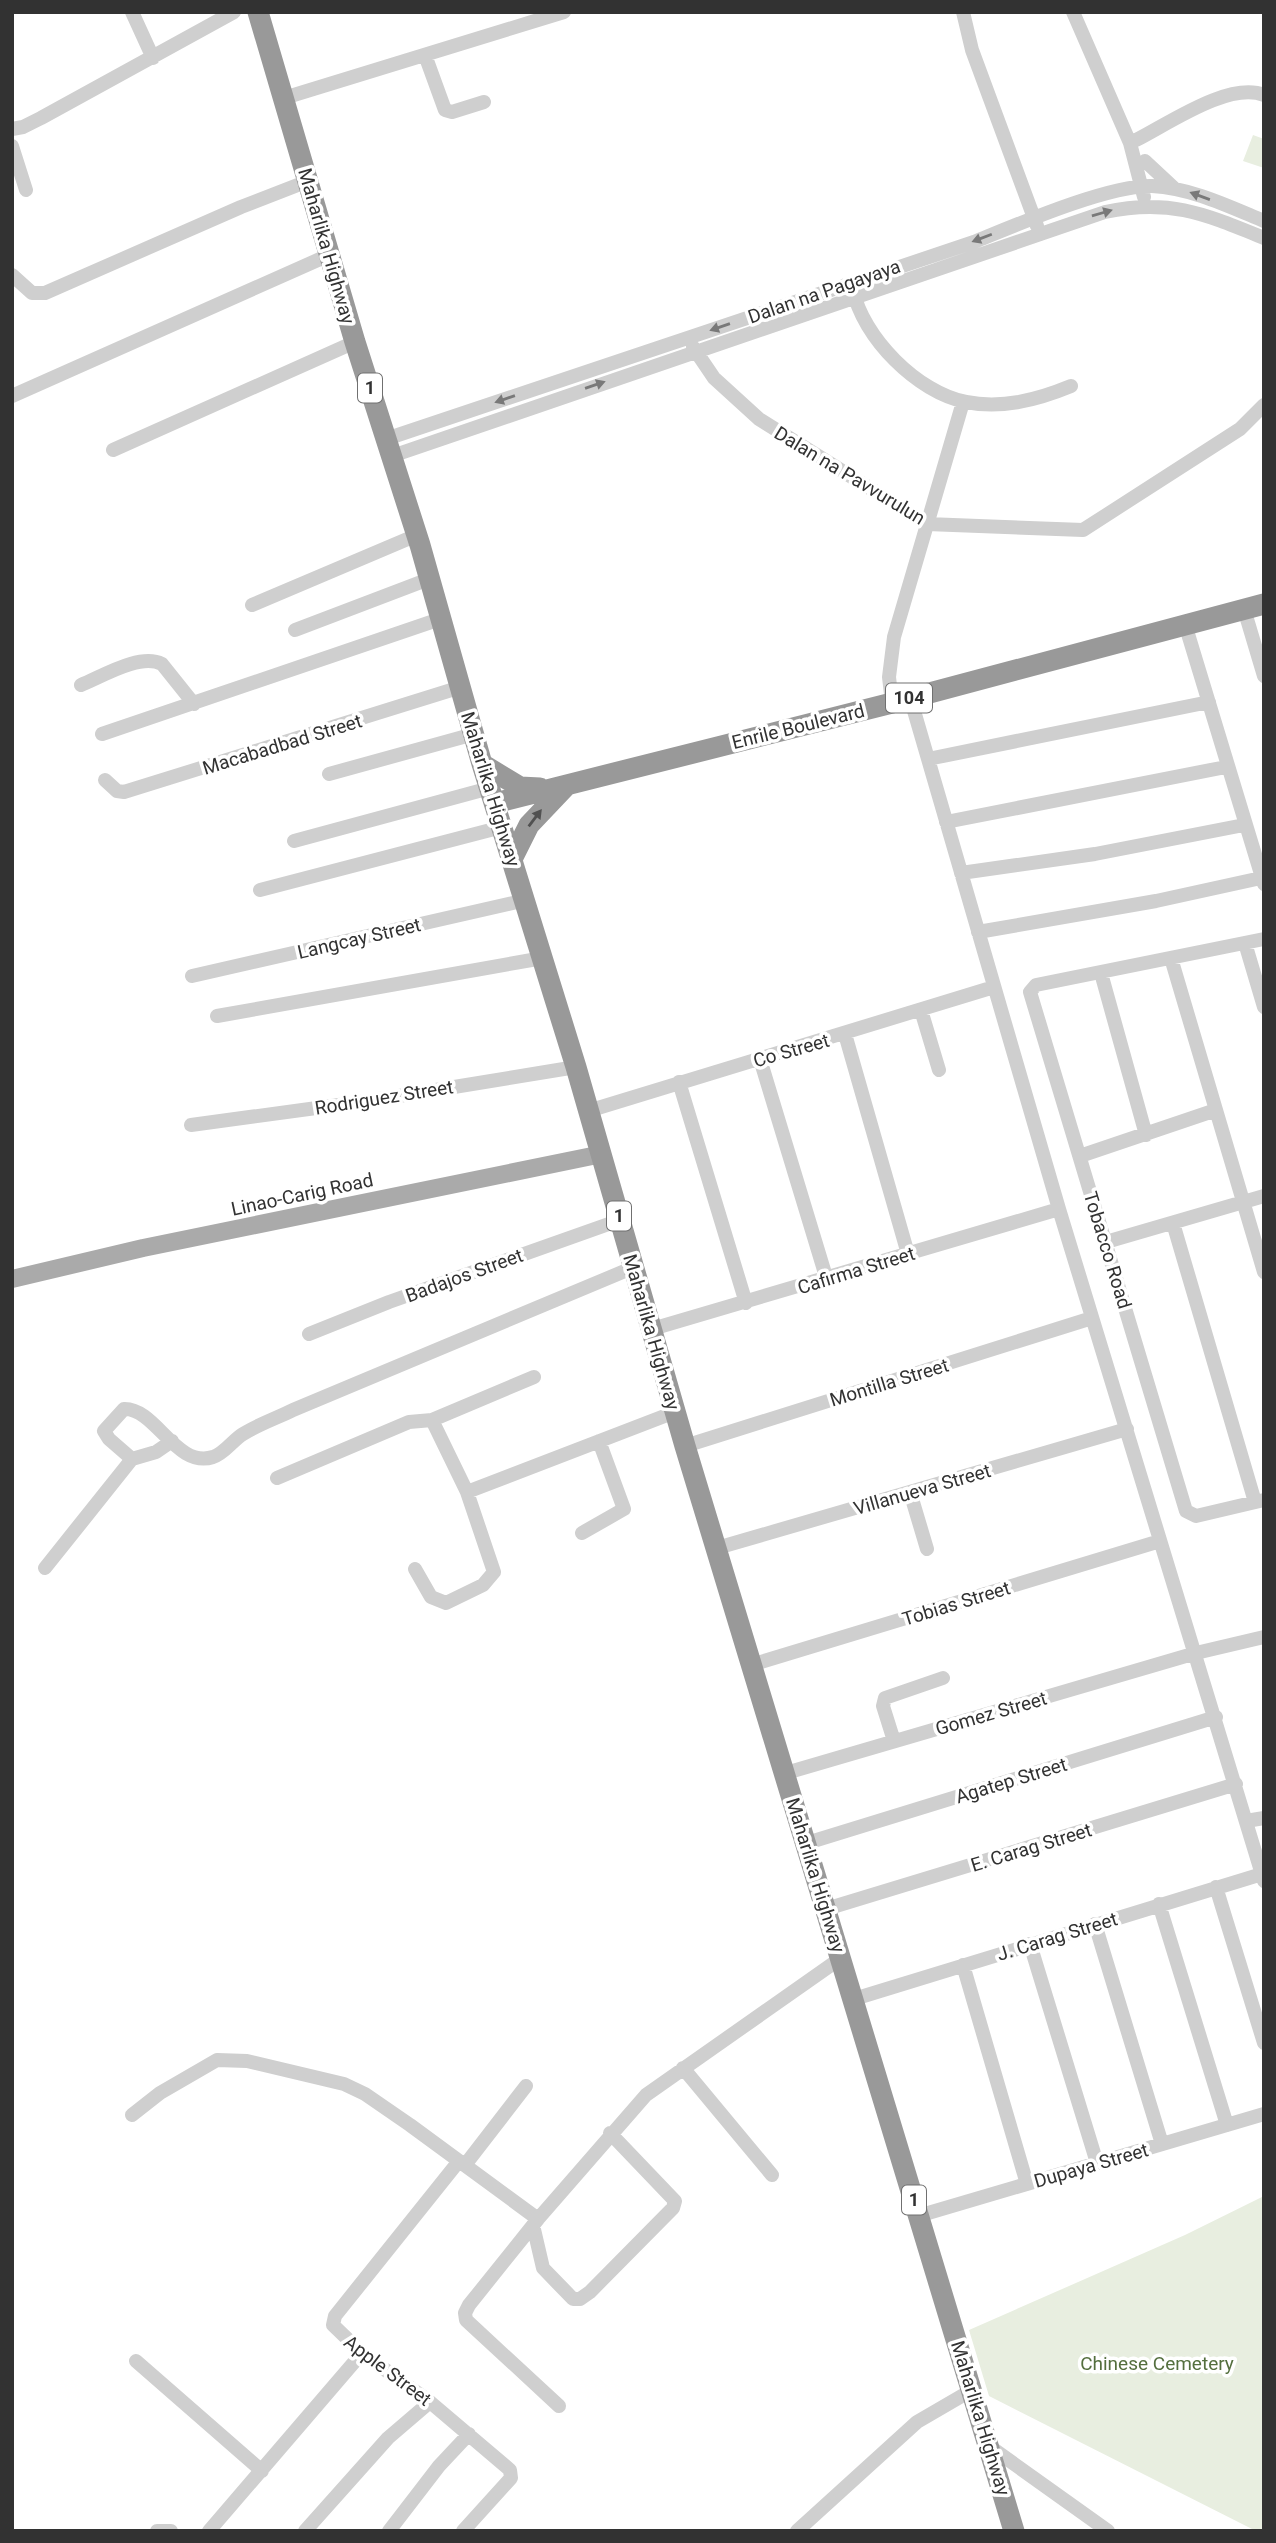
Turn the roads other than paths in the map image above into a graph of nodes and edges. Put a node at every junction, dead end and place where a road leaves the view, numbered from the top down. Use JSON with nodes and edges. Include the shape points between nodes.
{"nodes":[{"id":1,"x":132,"y":12,"type":"edge"},
{"id":2,"x":234,"y":12,"type":"edge"},
{"id":3,"x":258,"y":12,"type":"edge"},
{"id":4,"x":564,"y":12,"type":"edge"},
{"id":5,"x":963,"y":12,"type":"edge"},
{"id":6,"x":1073,"y":12,"type":"edge"},
{"id":7,"x":1082,"y":12,"type":"edge"},
{"id":8,"x":425,"y":55,"type":"junction"},
{"id":9,"x":153,"y":58,"type":"junction"},
{"id":10,"x":1264,"y":94,"type":"edge"},
{"id":11,"x":284,"y":98,"type":"junction"},
{"id":12,"x":484,"y":102,"type":"dead end"},
{"id":13,"x":12,"y":129,"type":"edge"},
{"id":14,"x":1136,"y":140,"type":"junction"},
{"id":15,"x":12,"y":146,"type":"edge"},
{"id":16,"x":1141,"y":165,"type":"junction"},
{"id":17,"x":308,"y":181,"type":"junction"},
{"id":18,"x":1140,"y":188,"type":"junction"},
{"id":19,"x":1174,"y":188,"type":"junction"},
{"id":20,"x":26,"y":190,"type":"dead end"},
{"id":21,"x":1150,"y":205,"type":"junction"},
{"id":22,"x":1034,"y":218,"type":"junction"},
{"id":23,"x":1264,"y":221,"type":"edge"},
{"id":24,"x":1040,"y":233,"type":"junction"},
{"id":25,"x":1264,"y":238,"type":"edge"},
{"id":26,"x":329,"y":255,"type":"junction"},
{"id":27,"x":12,"y":275,"type":"edge"},
{"id":28,"x":853,"y":290,"type":"junction"},
{"id":29,"x":690,"y":337,"type":"junction"},
{"id":30,"x":355,"y":342,"type":"junction"},
{"id":31,"x":695,"y":353,"type":"junction"},
{"id":32,"x":1071,"y":386,"type":"dead end"},
{"id":33,"x":12,"y":396,"type":"edge"},
{"id":34,"x":964,"y":402,"type":"junction"},
{"id":35,"x":1264,"y":405,"type":"edge"},
{"id":36,"x":389,"y":448,"type":"junction"},
{"id":37,"x":113,"y":450,"type":"dead end"},
{"id":38,"x":927,"y":524,"type":"junction"},
{"id":39,"x":417,"y":535,"type":"junction"},
{"id":40,"x":429,"y":579,"type":"junction"},
{"id":41,"x":253,"y":605,"type":"dead end"},
{"id":42,"x":1254,"y":606,"type":"edge"},
{"id":43,"x":440,"y":619,"type":"junction"},
{"id":44,"x":1185,"y":624,"type":"junction"},
{"id":45,"x":295,"y":630,"type":"dead end"},
{"id":46,"x":1264,"y":676,"type":"edge"},
{"id":47,"x":82,"y":685,"type":"dead end"},
{"id":48,"x":461,"y":687,"type":"junction"},
{"id":49,"x":901,"y":700,"type":"junction"},
{"id":50,"x":1209,"y":702,"type":"junction"},
{"id":51,"x":194,"y":704,"type":"junction"},
{"id":52,"x":102,"y":734,"type":"dead end"},
{"id":53,"x":474,"y":734,"type":"junction"},
{"id":54,"x":928,"y":759,"type":"junction"},
{"id":55,"x":482,"y":764,"type":"junction"},
{"id":56,"x":1226,"y":767,"type":"junction"},
{"id":57,"x":329,"y":774,"type":"dead end"},
{"id":58,"x":106,"y":780,"type":"dead end"},
{"id":59,"x":560,"y":786,"type":"junction"},
{"id":60,"x":492,"y":796,"type":"junction"},
{"id":61,"x":946,"y":822,"type":"junction"},
{"id":62,"x":1244,"y":825,"type":"junction"},
{"id":63,"x":502,"y":827,"type":"junction"},
{"id":64,"x":294,"y":841,"type":"dead end"},
{"id":65,"x":512,"y":859,"type":"junction"},
{"id":66,"x":961,"y":873,"type":"junction"},
{"id":67,"x":1263,"y":881,"type":"edge"},
{"id":68,"x":260,"y":890,"type":"dead end"},
{"id":69,"x":526,"y":900,"type":"junction"},
{"id":70,"x":978,"y":932,"type":"junction"},
{"id":71,"x":1264,"y":939,"type":"edge"},
{"id":72,"x":1245,"y":943,"type":"junction"},
{"id":73,"x":543,"y":958,"type":"junction"},
{"id":74,"x":1171,"y":958,"type":"junction"},
{"id":75,"x":1101,"y":973,"type":"junction"},
{"id":76,"x":192,"y":976,"type":"dead end"},
{"id":77,"x":994,"y":987,"type":"junction"},
{"id":78,"x":1264,"y":1007,"type":"edge"},
{"id":79,"x":921,"y":1010,"type":"junction"},
{"id":80,"x":217,"y":1016,"type":"dead end"},
{"id":81,"x":845,"y":1034,"type":"junction"},
{"id":82,"x":760,"y":1059,"type":"junction"},
{"id":83,"x":576,"y":1067,"type":"junction"},
{"id":84,"x":939,"y":1070,"type":"dead end"},
{"id":85,"x":679,"y":1082,"type":"junction"},
{"id":86,"x":1216,"y":1110,"type":"junction"},
{"id":87,"x":588,"y":1111,"type":"junction"},
{"id":88,"x":191,"y":1125,"type":"dead end"},
{"id":89,"x":1146,"y":1135,"type":"junction"},
{"id":90,"x":602,"y":1154,"type":"junction"},
{"id":91,"x":1080,"y":1156,"type":"junction"},
{"id":92,"x":1264,"y":1196,"type":"edge"},
{"id":93,"x":1244,"y":1202,"type":"junction"},
{"id":94,"x":1059,"y":1209,"type":"junction"},
{"id":95,"x":620,"y":1220,"type":"junction"},
{"id":96,"x":1172,"y":1223,"type":"junction"},
{"id":97,"x":1105,"y":1242,"type":"junction"},
{"id":98,"x":908,"y":1254,"type":"junction"},
{"id":99,"x":632,"y":1268,"type":"junction"},
{"id":100,"x":1264,"y":1272,"type":"edge"},
{"id":101,"x":12,"y":1279,"type":"edge"},
{"id":102,"x":827,"y":1280,"type":"junction"},
{"id":103,"x":746,"y":1303,"type":"junction"},
{"id":104,"x":1092,"y":1318,"type":"junction"},
{"id":105,"x":652,"y":1329,"type":"junction"},
{"id":106,"x":309,"y":1334,"type":"dead end"},
{"id":107,"x":534,"y":1377,"type":"dead end"},
{"id":108,"x":675,"y":1412,"type":"junction"},
{"id":109,"x":432,"y":1420,"type":"junction"},
{"id":110,"x":1127,"y":1429,"type":"junction"},
{"id":111,"x":172,"y":1441,"type":"junction"},
{"id":112,"x":599,"y":1441,"type":"junction"},
{"id":113,"x":685,"y":1446,"type":"junction"},
{"id":114,"x":132,"y":1459,"type":"junction"},
{"id":115,"x":277,"y":1478,"type":"dead end"},
{"id":116,"x":467,"y":1492,"type":"junction"},
{"id":117,"x":911,"y":1492,"type":"junction"},
{"id":118,"x":1259,"y":1501,"type":"edge"},
{"id":119,"x":582,"y":1532,"type":"dead end"},
{"id":120,"x":1160,"y":1541,"type":"junction"},
{"id":121,"x":717,"y":1548,"type":"junction"},
{"id":122,"x":927,"y":1549,"type":"dead end"},
{"id":123,"x":46,"y":1568,"type":"dead end"},
{"id":124,"x":415,"y":1569,"type":"dead end"},
{"id":125,"x":1264,"y":1637,"type":"edge"},
{"id":126,"x":1196,"y":1653,"type":"junction"},
{"id":127,"x":751,"y":1665,"type":"junction"},
{"id":128,"x":943,"y":1678,"type":"dead end"},
{"id":129,"x":1216,"y":1717,"type":"junction"},
{"id":130,"x":894,"y":1741,"type":"junction"},
{"id":131,"x":786,"y":1773,"type":"junction"},
{"id":132,"x":1236,"y":1784,"type":"junction"},
{"id":133,"x":1264,"y":1818,"type":"edge"},
{"id":134,"x":1246,"y":1821,"type":"junction"},
{"id":135,"x":807,"y":1845,"type":"junction"},
{"id":136,"x":1260,"y":1859,"type":"edge"},
{"id":137,"x":1263,"y":1878,"type":"edge"},
{"id":138,"x":1216,"y":1887,"type":"junction"},
{"id":139,"x":1159,"y":1904,"type":"junction"},
{"id":140,"x":826,"y":1909,"type":"junction"},
{"id":141,"x":1095,"y":1924,"type":"junction"},
{"id":142,"x":1030,"y":1944,"type":"junction"},
{"id":143,"x":841,"y":1958,"type":"junction"},
{"id":144,"x":963,"y":1965,"type":"junction"},
{"id":145,"x":854,"y":1999,"type":"junction"},
{"id":146,"x":1264,"y":2043,"type":"edge"},
{"id":147,"x":683,"y":2068,"type":"junction"},
{"id":148,"x":526,"y":2086,"type":"dead end"},
{"id":149,"x":1264,"y":2114,"type":"edge"},
{"id":150,"x":132,"y":2115,"type":"dead end"},
{"id":151,"x":1227,"y":2125,"type":"junction"},
{"id":152,"x":610,"y":2133,"type":"junction"},
{"id":153,"x":1162,"y":2144,"type":"junction"},
{"id":154,"x":462,"y":2163,"type":"junction"},
{"id":155,"x":1097,"y":2163,"type":"junction"},
{"id":156,"x":772,"y":2175,"type":"dead end"},
{"id":157,"x":1027,"y":2184,"type":"junction"},
{"id":158,"x":918,"y":2216,"type":"junction"},
{"id":159,"x":536,"y":2222,"type":"junction"},
{"id":160,"x":362,"y":2353,"type":"junction"},
{"id":161,"x":136,"y":2361,"type":"dead end"},
{"id":162,"x":972,"y":2390,"type":"junction"},
{"id":163,"x":430,"y":2403,"type":"junction"},
{"id":164,"x":559,"y":2406,"type":"dead end"},
{"id":165,"x":469,"y":2434,"type":"junction"},
{"id":166,"x":989,"y":2446,"type":"junction"},
{"id":167,"x":262,"y":2471,"type":"junction"},
{"id":168,"x":157,"y":2531,"type":"edge"},
{"id":169,"x":171,"y":2531,"type":"edge"},
{"id":170,"x":209,"y":2531,"type":"edge"},
{"id":171,"x":305,"y":2531,"type":"edge"},
{"id":172,"x":389,"y":2531,"type":"edge"},
{"id":173,"x":463,"y":2531,"type":"edge"},
{"id":174,"x":797,"y":2531,"type":"edge"},
{"id":175,"x":1014,"y":2531,"type":"edge"},
{"id":176,"x":1108,"y":2531,"type":"edge"}],
"edges":[{"from":1,"to":9,"type":"street"},
{"from":2,"to":9,"type":"street"},
{"from":3,"to":11,"type":"highway","name":"Maharlika Highway","number":"1"},
{"from":4,"to":8,"type":"street"},
{"from":5,"to":22,"type":"street","via":[[972,50]]},
{"from":6,"to":16,"type":"street"},
{"from":7,"to":14,"type":"street"},
{"from":8,"to":11,"type":"street"},
{"from":8,"to":12,"type":"street","via":[[445,110]]},
{"from":9,"to":13,"type":"street","via":[[23,128]]},
{"from":10,"to":14,"type":"street","via":[[1229,94]]},
{"from":11,"to":17,"type":"highway","name":"Maharlika Highway","number":"1"},
{"from":14,"to":16,"type":"street"},
{"from":15,"to":20,"type":"street"},
{"from":16,"to":18,"type":"street"},
{"from":16,"to":19,"type":"street"},
{"from":17,"to":26,"type":"highway","name":"Maharlika Highway","number":"1"},
{"from":17,"to":27,"type":"street","via":[[45,293],[32,293]]},
{"from":18,"to":19,"type":"street","name":"Dalan na Pagayaya"},
{"from":18,"to":21,"type":"street"},
{"from":18,"to":22,"type":"street","name":"Dalan na Pagayaya"},
{"from":23,"to":19,"type":"street","name":"Dalan na Pagayaya","one_way":true},
{"from":24,"to":21,"type":"street","name":"Dalan na Pagayaya","one_way":true,"via":[[1105,212]]},
{"from":21,"to":25,"type":"street","name":"Dalan na Pagayaya","via":[[1185,209]]},
{"from":22,"to":24,"type":"street"},
{"from":22,"to":28,"type":"street","name":"Dalan na Pagayaya","one_way":true},
{"from":24,"to":28,"type":"street","name":"Dalan na Pagayaya"},
{"from":26,"to":30,"type":"highway","name":"Maharlika Highway","number":"1"},
{"from":26,"to":33,"type":"street"},
{"from":28,"to":29,"type":"street","name":"Dalan na Pagayaya","one_way":true},
{"from":28,"to":31,"type":"street","name":"Dalan na Pagayaya"},
{"from":28,"to":34,"type":"street","via":[[874,337],[888,355],[922,381]]},
{"from":29,"to":31,"type":"street","name":"Dalan na Pavvurulun"},
{"from":29,"to":36,"type":"street","name":"Dalan na Pagayaya","one_way":true},
{"from":30,"to":36,"type":"highway","name":"Maharlika Highway","number":"1"},
{"from":30,"to":37,"type":"street"},
{"from":36,"to":31,"type":"street","name":"Dalan na Pagayaya","one_way":true},
{"from":31,"to":38,"type":"street","name":"Dalan na Pavvurulun","via":[[714,378],[759,419]]},
{"from":32,"to":34,"type":"street","via":[[1007,404]]},
{"from":34,"to":38,"type":"street"},
{"from":35,"to":38,"type":"street","name":"Dalan na Pavvurulun","via":[[1240,429],[1083,530]]},
{"from":36,"to":39,"type":"highway","name":"Maharlika Highway","number":"1"},
{"from":38,"to":49,"type":"street","via":[[894,637],[889,677]]},
{"from":39,"to":40,"type":"highway","name":"Maharlika Highway","number":"1"},
{"from":39,"to":41,"type":"street"},
{"from":40,"to":43,"type":"highway","name":"Maharlika Highway","number":"1"},
{"from":40,"to":45,"type":"street"},
{"from":42,"to":44,"type":"highway","name":"Enrile Boulevard","number":"104"},
{"from":42,"to":46,"type":"street"},
{"from":43,"to":48,"type":"highway","name":"Maharlika Highway","number":"1"},
{"from":43,"to":51,"type":"street"},
{"from":44,"to":49,"type":"highway","name":"Enrile Boulevard","number":"104"},
{"from":44,"to":50,"type":"street"},
{"from":47,"to":51,"type":"street","via":[[137,663],[155,661]]},
{"from":48,"to":53,"type":"highway","name":"Maharlika Highway","number":"1"},
{"from":48,"to":58,"type":"street","name":"Macabadbad Street","via":[[136,789],[117,791]]},
{"from":49,"to":54,"type":"street"},
{"from":49,"to":59,"type":"highway","name":"Enrile Boulevard","number":"104"},
{"from":50,"to":54,"type":"street"},
{"from":50,"to":56,"type":"street"},
{"from":51,"to":52,"type":"street"},
{"from":53,"to":55,"type":"highway","name":"Maharlika Highway","number":"1"},
{"from":53,"to":57,"type":"street"},
{"from":54,"to":61,"type":"street"},
{"from":55,"to":59,"type":"highway","via":[[520,787]]},
{"from":55,"to":60,"type":"highway","name":"Maharlika Highway","number":"1"},
{"from":56,"to":61,"type":"street"},
{"from":56,"to":62,"type":"street"},
{"from":59,"to":60,"type":"highway","name":"Enrile Boulevard","number":"104"},
{"from":65,"to":59,"type":"highway","one_way":true,"via":[[529,825]]},
{"from":60,"to":63,"type":"highway","name":"Maharlika Highway","number":"1"},
{"from":60,"to":64,"type":"street"},
{"from":61,"to":66,"type":"street"},
{"from":62,"to":66,"type":"street","via":[[1096,854]]},
{"from":62,"to":67,"type":"street"},
{"from":63,"to":65,"type":"highway","name":"Maharlika Highway","number":"1"},
{"from":63,"to":68,"type":"street"},
{"from":65,"to":69,"type":"highway","name":"Maharlika Highway","number":"1"},
{"from":66,"to":70,"type":"street"},
{"from":67,"to":70,"type":"street"},
{"from":69,"to":73,"type":"highway","name":"Maharlika Highway","number":"1"},
{"from":69,"to":76,"type":"street","name":"Langcay Street"},
{"from":70,"to":77,"type":"street"},
{"from":71,"to":72,"type":"street"},
{"from":72,"to":74,"type":"street"},
{"from":72,"to":78,"type":"street"},
{"from":73,"to":80,"type":"street"},
{"from":73,"to":83,"type":"highway","name":"Maharlika Highway","number":"1"},
{"from":74,"to":75,"type":"street"},
{"from":74,"to":86,"type":"street"},
{"from":75,"to":89,"type":"street"},
{"from":75,"to":91,"type":"street","name":"Tobacco Road","via":[[1030,989]]},
{"from":77,"to":79,"type":"street","name":"Co Street"},
{"from":77,"to":94,"type":"street"},
{"from":79,"to":81,"type":"street","name":"Co Street"},
{"from":79,"to":84,"type":"street"},
{"from":81,"to":82,"type":"street","name":"Co Street"},
{"from":81,"to":98,"type":"street"},
{"from":82,"to":85,"type":"street","name":"Co Street"},
{"from":82,"to":102,"type":"street"},
{"from":83,"to":87,"type":"highway","name":"Maharlika Highway","number":"1"},
{"from":83,"to":88,"type":"street","name":"Rodriguez Street"},
{"from":85,"to":87,"type":"street","name":"Co Street"},
{"from":85,"to":103,"type":"street"},
{"from":86,"to":89,"type":"street"},
{"from":86,"to":93,"type":"street"},
{"from":87,"to":90,"type":"highway","name":"Maharlika Highway","number":"1"},
{"from":89,"to":91,"type":"street"},
{"from":90,"to":95,"type":"highway","name":"Maharlika Highway","number":"1"},
{"from":90,"to":101,"type":"main road","name":"Linao-Carig Road"},
{"from":91,"to":97,"type":"street","name":"Tobacco Road"},
{"from":92,"to":93,"type":"street"},
{"from":93,"to":96,"type":"street"},
{"from":93,"to":100,"type":"street"},
{"from":94,"to":98,"type":"street","name":"Cafirma Street"},
{"from":94,"to":104,"type":"street"},
{"from":95,"to":99,"type":"highway","name":"Maharlika Highway","number":"1"},
{"from":95,"to":106,"type":"street","name":"Badajos Street"},
{"from":96,"to":97,"type":"street"},
{"from":96,"to":118,"type":"street"},
{"from":97,"to":118,"type":"street","name":"Tobacco Road","via":[[1184,1506],[1194,1516]]},
{"from":98,"to":102,"type":"street","name":"Cafirma Street"},
{"from":99,"to":105,"type":"highway","name":"Maharlika Highway","number":"1"},
{"from":99,"to":111,"type":"street","via":[[243,1433],[214,1457],[193,1457]]},
{"from":102,"to":103,"type":"street","name":"Cafirma Street"},
{"from":103,"to":105,"type":"street","name":"Cafirma Street"},
{"from":104,"to":110,"type":"street"},
{"from":104,"to":113,"type":"street","name":"Montilla Street"},
{"from":105,"to":108,"type":"highway","name":"Maharlika Highway","number":"1"},
{"from":107,"to":109,"type":"street"},
{"from":108,"to":112,"type":"street"},
{"from":108,"to":113,"type":"highway","name":"Maharlika Highway","number":"1"},
{"from":109,"to":115,"type":"street","via":[[410,1422]]},
{"from":109,"to":116,"type":"street"},
{"from":110,"to":117,"type":"street","name":"Villanueva Street"},
{"from":110,"to":120,"type":"street"},
{"from":111,"to":114,"type":"street"},
{"from":111,"to":114,"type":"street","via":[[140,1414],[124,1409],[104,1430]]},
{"from":112,"to":116,"type":"street"},
{"from":112,"to":119,"type":"street","via":[[624,1508]]},
{"from":113,"to":121,"type":"highway","name":"Maharlika Highway","number":"1"},
{"from":114,"to":123,"type":"street"},
{"from":116,"to":124,"type":"street","via":[[493,1567],[492,1577],[446,1603],[431,1597]]},
{"from":117,"to":121,"type":"street","name":"Villanueva Street"},
{"from":117,"to":122,"type":"street"},
{"from":120,"to":126,"type":"street"},
{"from":120,"to":127,"type":"street","name":"Tobias Street"},
{"from":121,"to":127,"type":"highway","name":"Maharlika Highway","number":"1"},
{"from":125,"to":126,"type":"street","name":"Gomez Street"},
{"from":126,"to":129,"type":"street"},
{"from":126,"to":130,"type":"street","name":"Gomez Street"},
{"from":127,"to":131,"type":"highway","name":"Maharlika Highway","number":"1"},
{"from":128,"to":130,"type":"street","via":[[885,1698],[883,1706]]},
{"from":129,"to":132,"type":"street"},
{"from":129,"to":135,"type":"street","name":"Agatep Street"},
{"from":130,"to":131,"type":"street","name":"Gomez Street"},
{"from":131,"to":135,"type":"highway","name":"Maharlika Highway","number":"1"},
{"from":132,"to":134,"type":"street"},
{"from":132,"to":140,"type":"street","name":"E. Carag Street"},
{"from":133,"to":134,"type":"street"},
{"from":134,"to":136,"type":"street"},
{"from":135,"to":140,"type":"highway","name":"Maharlika Highway","number":"1"},
{"from":136,"to":137,"type":"street"},
{"from":137,"to":138,"type":"street","name":"J. Carag Street"},
{"from":138,"to":139,"type":"street","name":"J. Carag Street"},
{"from":138,"to":146,"type":"street"},
{"from":139,"to":141,"type":"street","name":"J. Carag Street"},
{"from":139,"to":151,"type":"street"},
{"from":140,"to":143,"type":"highway","name":"Maharlika Highway","number":"1"},
{"from":141,"to":142,"type":"street","name":"J. Carag Street"},
{"from":141,"to":153,"type":"street"},
{"from":142,"to":144,"type":"street","name":"J. Carag Street"},
{"from":142,"to":155,"type":"street"},
{"from":143,"to":145,"type":"highway","name":"Maharlika Highway","number":"1"},
{"from":143,"to":147,"type":"street"},
{"from":144,"to":145,"type":"street","name":"J. Carag Street"},
{"from":144,"to":157,"type":"street"},
{"from":145,"to":158,"type":"highway","name":"Maharlika Highway","number":"1"},
{"from":147,"to":152,"type":"street","via":[[646,2095]]},
{"from":147,"to":156,"type":"street"},
{"from":148,"to":154,"type":"street"},
{"from":149,"to":151,"type":"street","name":"Dupaya Street"},
{"from":150,"to":154,"type":"street","via":[[191,2073],[232,2058],[354,2088]]},
{"from":151,"to":153,"type":"street","name":"Dupaya Street"},
{"from":152,"to":159,"type":"street"},
{"from":152,"to":159,"type":"street","via":[[674,2201],[673,2208],[580,2299],[573,2299],[543,2267]]},
{"from":153,"to":155,"type":"street","name":"Dupaya Street"},
{"from":154,"to":159,"type":"street"},
{"from":154,"to":160,"type":"street","name":"Apple Street","via":[[335,2316],[334,2328]]},
{"from":155,"to":157,"type":"street","name":"Dupaya Street"},
{"from":157,"to":158,"type":"street","name":"Dupaya Street"},
{"from":158,"to":162,"type":"highway","name":"Maharlika Highway","number":"1"},
{"from":159,"to":164,"type":"street","via":[[465,2316]]},
{"from":160,"to":163,"type":"street","name":"Apple Street"},
{"from":160,"to":167,"type":"street"},
{"from":161,"to":167,"type":"street"},
{"from":162,"to":166,"type":"highway","name":"Maharlika Highway","number":"1"},
{"from":162,"to":174,"type":"street","via":[[917,2422]]},
{"from":163,"to":165,"type":"street","name":"Apple Street"},
{"from":163,"to":171,"type":"street","via":[[388,2438]]},
{"from":165,"to":172,"type":"street"},
{"from":165,"to":173,"type":"street","name":"Apple Street","via":[[512,2474]]},
{"from":166,"to":175,"type":"highway","name":"Maharlika Highway","number":"1"},
{"from":166,"to":176,"type":"street"},
{"from":167,"to":170,"type":"street"},
{"from":168,"to":169,"type":"street"}]}
